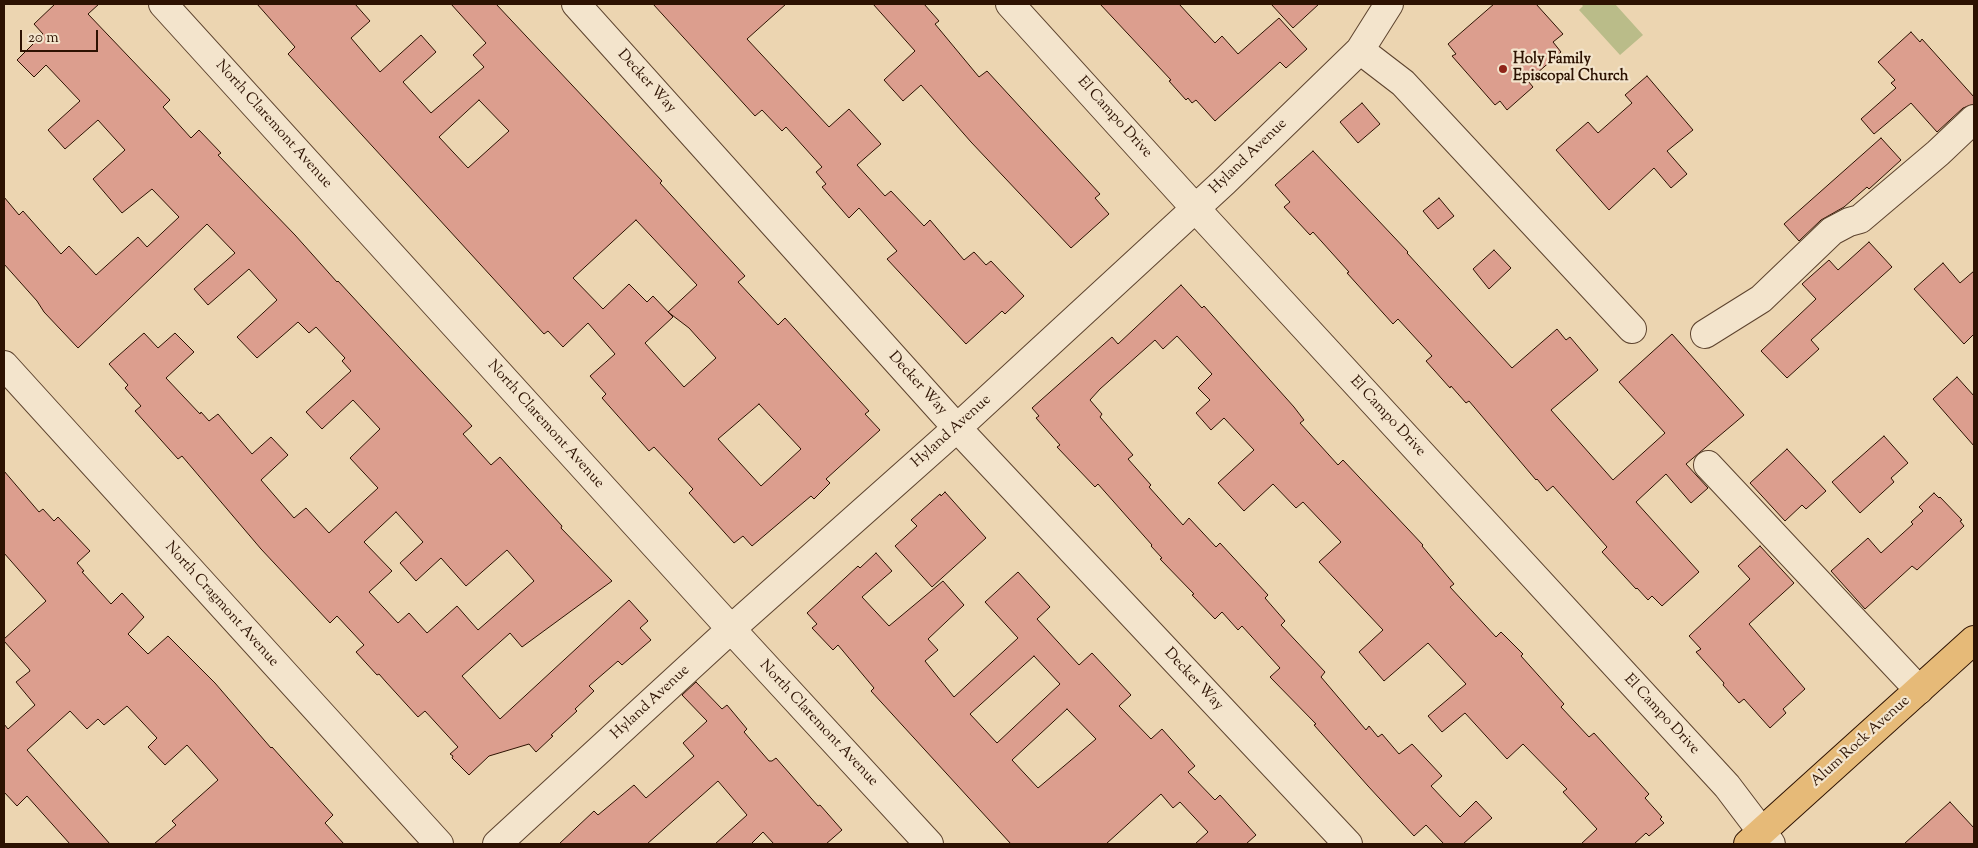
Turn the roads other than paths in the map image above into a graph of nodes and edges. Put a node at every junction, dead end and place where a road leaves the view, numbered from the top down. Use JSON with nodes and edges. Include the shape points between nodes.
{"nodes":[{"id":1,"x":163,"y":4,"type":"edge"},
{"id":2,"x":576,"y":4,"type":"edge"},
{"id":3,"x":1010,"y":4,"type":"edge"},
{"id":4,"x":1389,"y":4,"type":"edge"},
{"id":5,"x":1360,"y":50,"type":"junction"},
{"id":6,"x":1974,"y":119,"type":"edge"},
{"id":7,"x":1195,"y":208,"type":"junction"},
{"id":8,"x":1632,"y":329,"type":"dead end"},
{"id":9,"x":1705,"y":334,"type":"dead end"},
{"id":10,"x":4,"y":365,"type":"edge"},
{"id":11,"x":957,"y":428,"type":"junction"},
{"id":12,"x":1708,"y":465,"type":"dead end"},
{"id":13,"x":731,"y":629,"type":"junction"},
{"id":14,"x":1974,"y":640,"type":"edge"},
{"id":15,"x":1919,"y":690,"type":"junction"},
{"id":16,"x":1760,"y":840,"type":"edge"},
{"id":17,"x":439,"y":844,"type":"edge"},
{"id":18,"x":497,"y":844,"type":"edge"},
{"id":19,"x":929,"y":844,"type":"edge"},
{"id":20,"x":1348,"y":844,"type":"edge"}],
"edges":[{"from":1,"to":13,"type":"street","name":"North Claremont Avenue"},
{"from":2,"to":11,"type":"street","name":"Decker Way"},
{"from":3,"to":7,"type":"street","name":"El Campo Drive"},
{"from":4,"to":5,"type":"street","name":"Hyland Avenue"},
{"from":5,"to":7,"type":"street","name":"Hyland Avenue"},
{"from":5,"to":8,"type":"street","via":[[1403,83]]},
{"from":6,"to":9,"type":"street","via":[[1860,220],[1832,231],[1761,299]]},
{"from":7,"to":11,"type":"street","name":"Hyland Avenue"},
{"from":7,"to":16,"type":"street","name":"El Campo Drive","via":[[1727,786]]},
{"from":10,"to":17,"type":"street","name":"North Cragmont Avenue"},
{"from":11,"to":13,"type":"street","name":"Hyland Avenue"},
{"from":11,"to":20,"type":"street","name":"Decker Way"},
{"from":12,"to":15,"type":"street"},
{"from":13,"to":18,"type":"street","name":"Hyland Avenue"},
{"from":13,"to":19,"type":"street","name":"North Claremont Avenue"},
{"from":14,"to":15,"type":"main road","name":"Alum Rock Avenue"},
{"from":15,"to":16,"type":"main road","name":"Alum Rock Avenue"}]}
